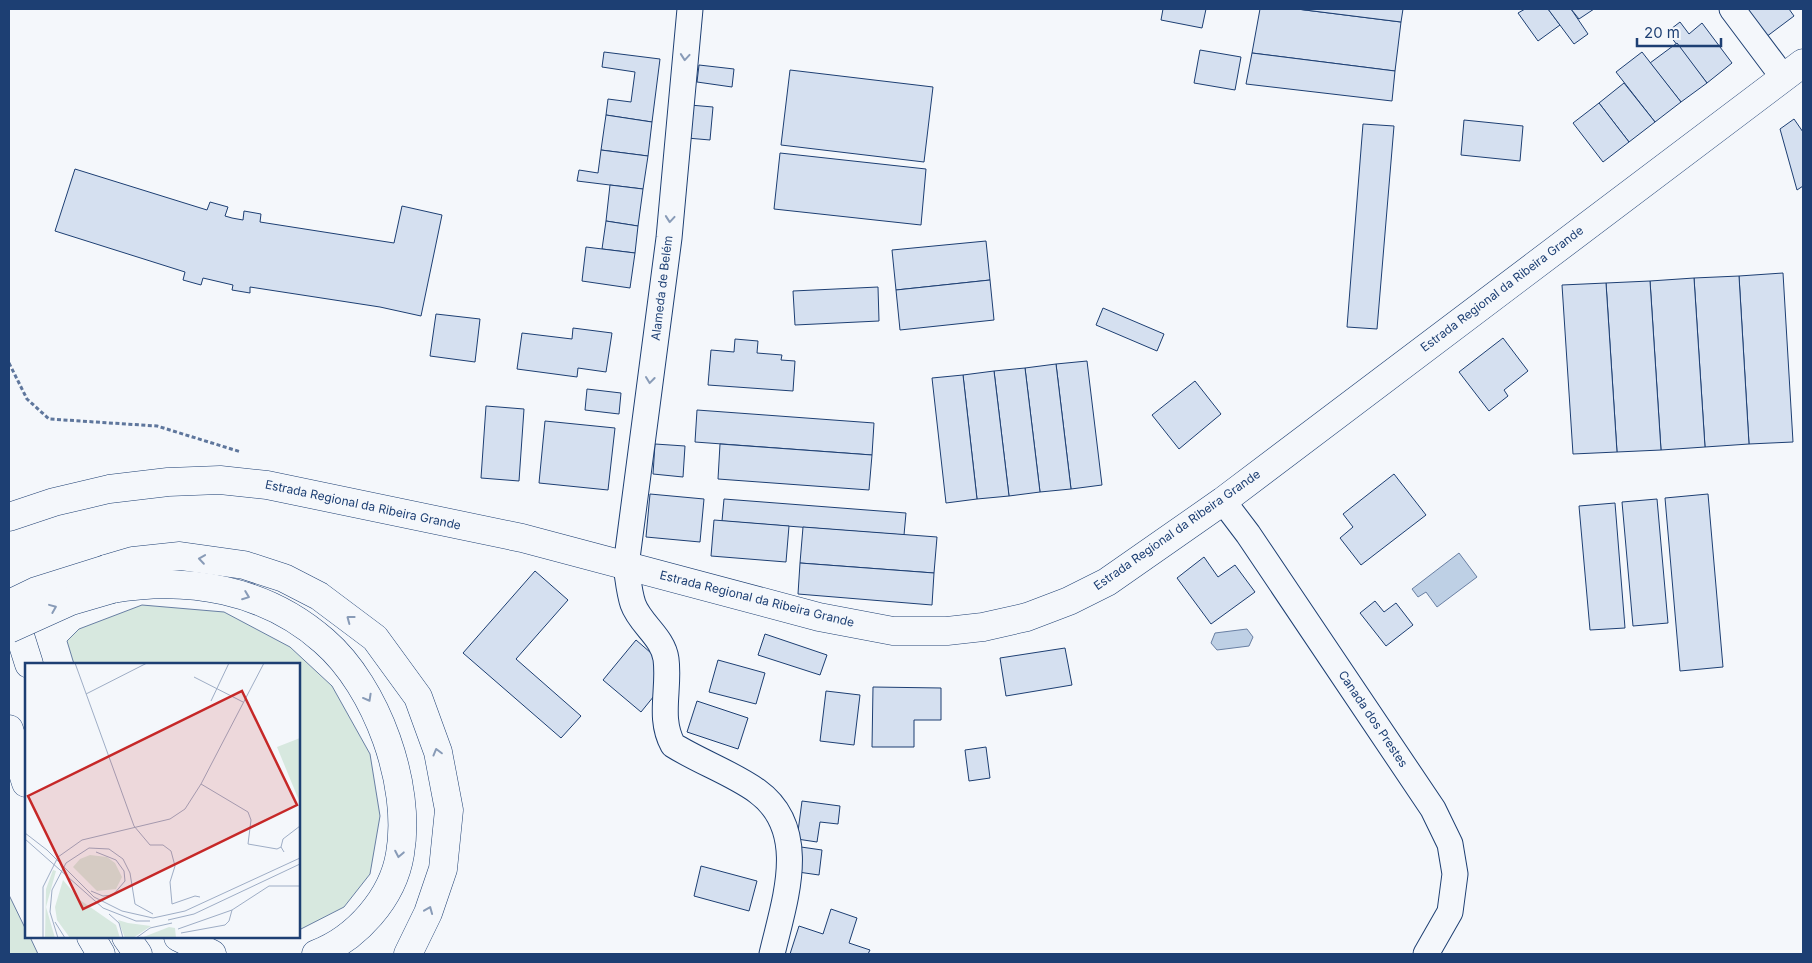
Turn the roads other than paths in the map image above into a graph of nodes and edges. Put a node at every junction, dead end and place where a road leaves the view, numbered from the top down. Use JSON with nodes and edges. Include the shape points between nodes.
{"nodes":[{"id":1,"x":690,"y":9,"type":"edge"},
{"id":2,"x":1732,"y":9,"type":"edge"},
{"id":3,"x":1793,"y":70,"type":"edge"},
{"id":4,"x":1222,"y":502,"type":"junction"},
{"id":5,"x":9,"y":517,"type":"edge"},
{"id":6,"x":626,"y":566,"type":"junction"},
{"id":7,"x":109,"y":579,"type":"junction"},
{"id":8,"x":9,"y":603,"type":"edge"},
{"id":9,"x":9,"y":629,"type":"edge"},
{"id":10,"x":29,"y":663,"type":"edge"},
{"id":11,"x":9,"y":729,"type":"edge"},
{"id":12,"x":25,"y":780,"type":"edge"},
{"id":13,"x":92,"y":938,"type":"edge"},
{"id":14,"x":127,"y":938,"type":"edge"},
{"id":15,"x":180,"y":938,"type":"edge"},
{"id":16,"x":100,"y":954,"type":"edge"},
{"id":17,"x":138,"y":954,"type":"edge"},
{"id":18,"x":212,"y":954,"type":"edge"},
{"id":19,"x":316,"y":954,"type":"edge"},
{"id":20,"x":408,"y":954,"type":"edge"},
{"id":21,"x":772,"y":954,"type":"edge"},
{"id":22,"x":1426,"y":954,"type":"edge"}],
"edges":[{"from":1,"to":6,"type":"street","name":"Alameda de Belém","one_way":true,"via":[[669,238]]},
{"from":2,"to":3,"type":"street"},
{"from":3,"to":4,"type":"main road","name":"Estrada Regional da Ribeira Grande"},
{"from":4,"to":6,"type":"main road","name":"Estrada Regional da Ribeira Grande","via":[[1107,582],[1068,601],[1027,617],[947,631],[893,631],[818,617]]},
{"from":4,"to":22,"type":"street","name":"Canada dos Prestes","via":[[1248,534],[1433,809],[1450,844],[1455,874],[1450,912]]},
{"from":5,"to":6,"type":"main road","name":"Estrada Regional da Ribeira Grande","via":[[109,489],[220,480],[267,485],[522,538]]},
{"from":6,"to":21,"type":"street","name":"Alameda de Belém","via":[[633,605],[659,641],[666,658],[665,722],[673,745],[757,792],[775,810],[784,826],[791,856]]},
{"from":7,"to":8,"type":"main road","bridge":true,"via":[[36,591]]},
{"from":9,"to":7,"type":"main road","one_way":true,"bridge":true,"via":[[71,601]]},
{"from":7,"to":19,"type":"main road","one_way":true,"via":[[200,585],[240,594],[270,606],[324,641],[347,664],[369,698],[396,773],[402,813],[400,856],[394,876],[365,921],[339,943]]},
{"from":20,"to":7,"type":"main road","one_way":true,"via":[[428,913],[443,869],[448,810],[438,752],[418,697],[375,638],[319,596],[284,578],[244,565],[180,556],[133,561]]},
{"from":8,"to":10,"type":"main road"},
{"from":11,"to":12,"type":"main road"},
{"from":13,"to":16,"type":"main road"},
{"from":14,"to":17,"type":"main road"},
{"from":15,"to":18,"type":"main road"}]}
